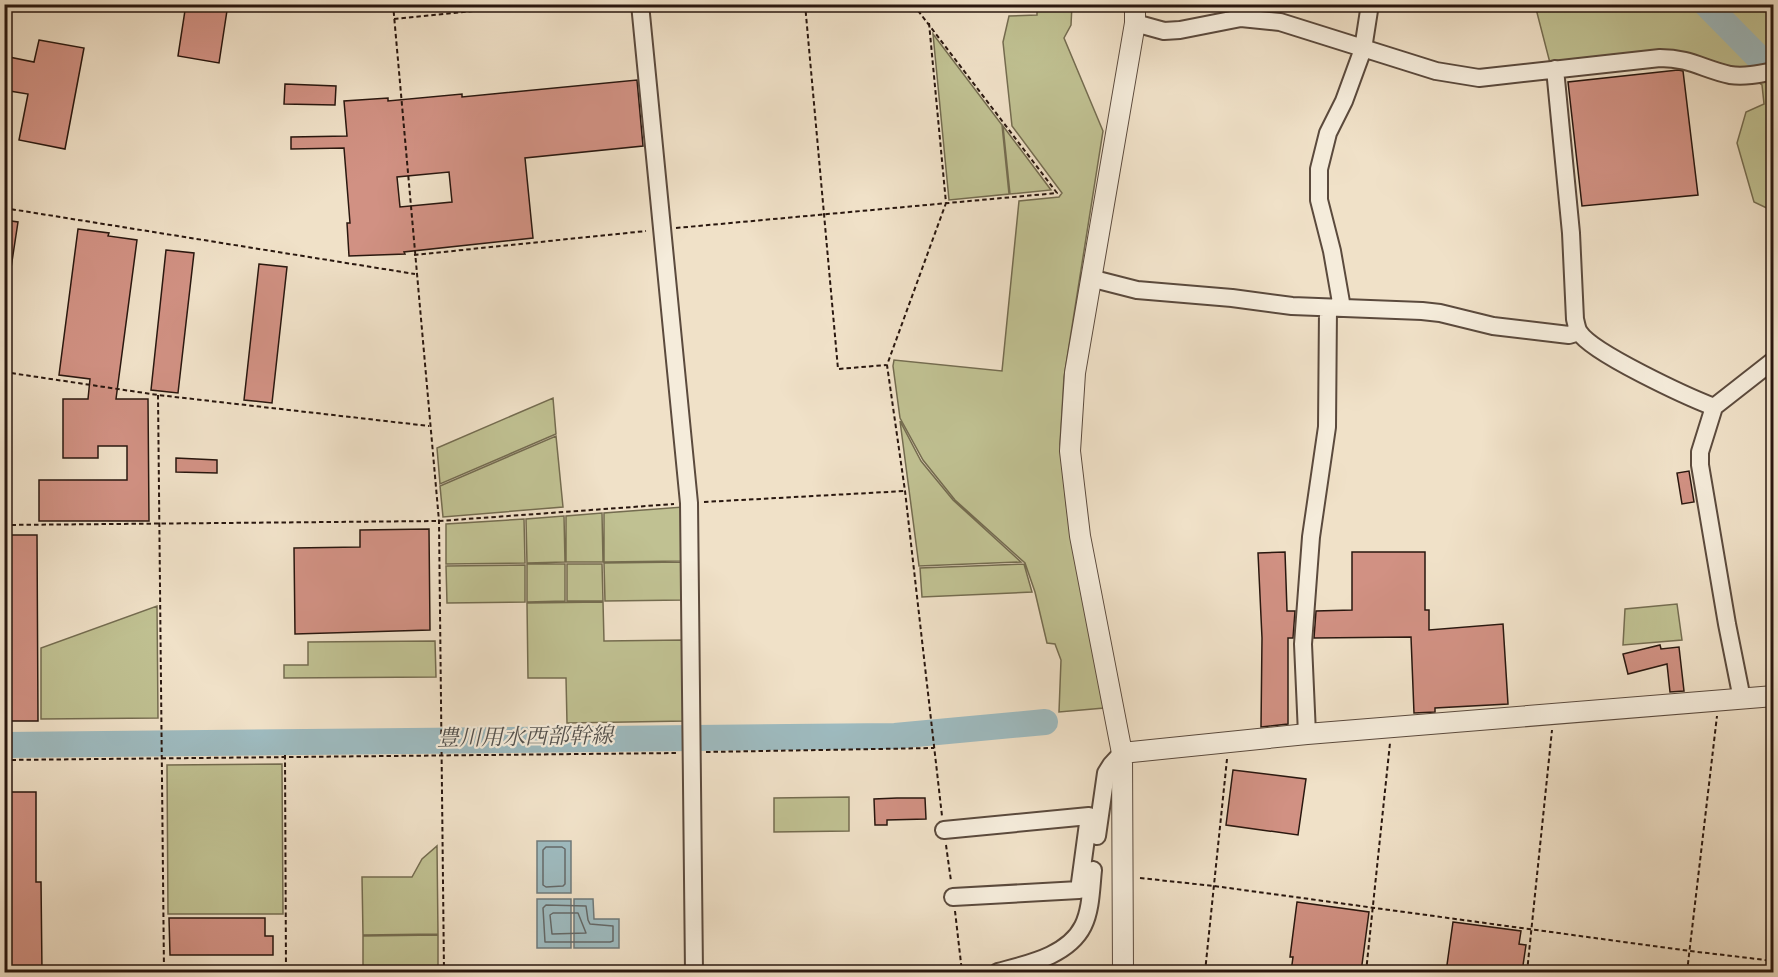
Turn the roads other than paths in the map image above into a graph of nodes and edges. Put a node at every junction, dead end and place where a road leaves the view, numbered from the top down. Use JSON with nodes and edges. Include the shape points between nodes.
{"nodes":[{"id":1,"x":640,"y":4,"type":"edge"},
{"id":2,"x":1370,"y":4,"type":"edge"},
{"id":3,"x":1135,"y":14,"type":"edge"},
{"id":4,"x":1363,"y":49,"type":"junction"},
{"id":5,"x":1556,"y":69,"type":"junction"},
{"id":6,"x":1766,"y":73,"type":"edge"},
{"id":7,"x":1090,"y":278,"type":"junction"},
{"id":8,"x":1335,"y":308,"type":"junction"},
{"id":9,"x":1579,"y":332,"type":"junction"},
{"id":10,"x":1773,"y":360,"type":"edge"},
{"id":11,"x":1714,"y":407,"type":"junction"},
{"id":12,"x":1773,"y":696,"type":"edge"},
{"id":13,"x":1742,"y":699,"type":"junction"},
{"id":14,"x":1307,"y":734,"type":"junction"},
{"id":15,"x":1122,"y":753,"type":"junction"},
{"id":16,"x":944,"y":830,"type":"road end"},
{"id":17,"x":953,"y":897,"type":"road end"},
{"id":18,"x":1017,"y":970,"type":"edge"},
{"id":19,"x":694,"y":972,"type":"edge"},
{"id":20,"x":998,"y":972,"type":"edge"},
{"id":21,"x":1123,"y":972,"type":"edge"}],
"edges":[{"from":1,"to":19,"type":"street","via":[[689,503]]},
{"from":2,"to":4,"type":"street"},
{"from":3,"to":4,"type":"street","via":[[1164,31],[1230,19],[1262,19]]},
{"from":3,"to":7,"type":"street"},
{"from":4,"to":5,"type":"street","via":[[1459,76],[1498,77]]},
{"from":4,"to":8,"type":"street","via":[[1328,133],[1319,169],[1319,200],[1332,250]]},
{"from":5,"to":6,"type":"street","via":[[1675,58],[1729,74]]},
{"from":5,"to":9,"type":"street"},
{"from":7,"to":8,"type":"street","via":[[1137,290]]},
{"from":7,"to":15,"type":"street","via":[[1075,373],[1070,451],[1080,536]]},
{"from":8,"to":9,"type":"street","via":[[1422,311],[1493,326],[1569,335]]},
{"from":8,"to":14,"type":"street","via":[[1325,455],[1311,537],[1303,644]]},
{"from":9,"to":11,"type":"street","via":[[1640,372]]},
{"from":10,"to":11,"type":"street"},
{"from":11,"to":13,"type":"street","via":[[1700,452],[1700,465]]},
{"from":12,"to":13,"type":"street"},
{"from":13,"to":14,"type":"street"},
{"from":14,"to":15,"type":"street"},
{"from":15,"to":18,"type":"street","via":[[1106,773],[1084,925],[1069,945]]},
{"from":15,"to":21,"type":"street"},
{"from":16,"to":17,"type":"street","via":[[1089,816],[1079,890]]},
{"from":18,"to":20,"type":"street"}]}
